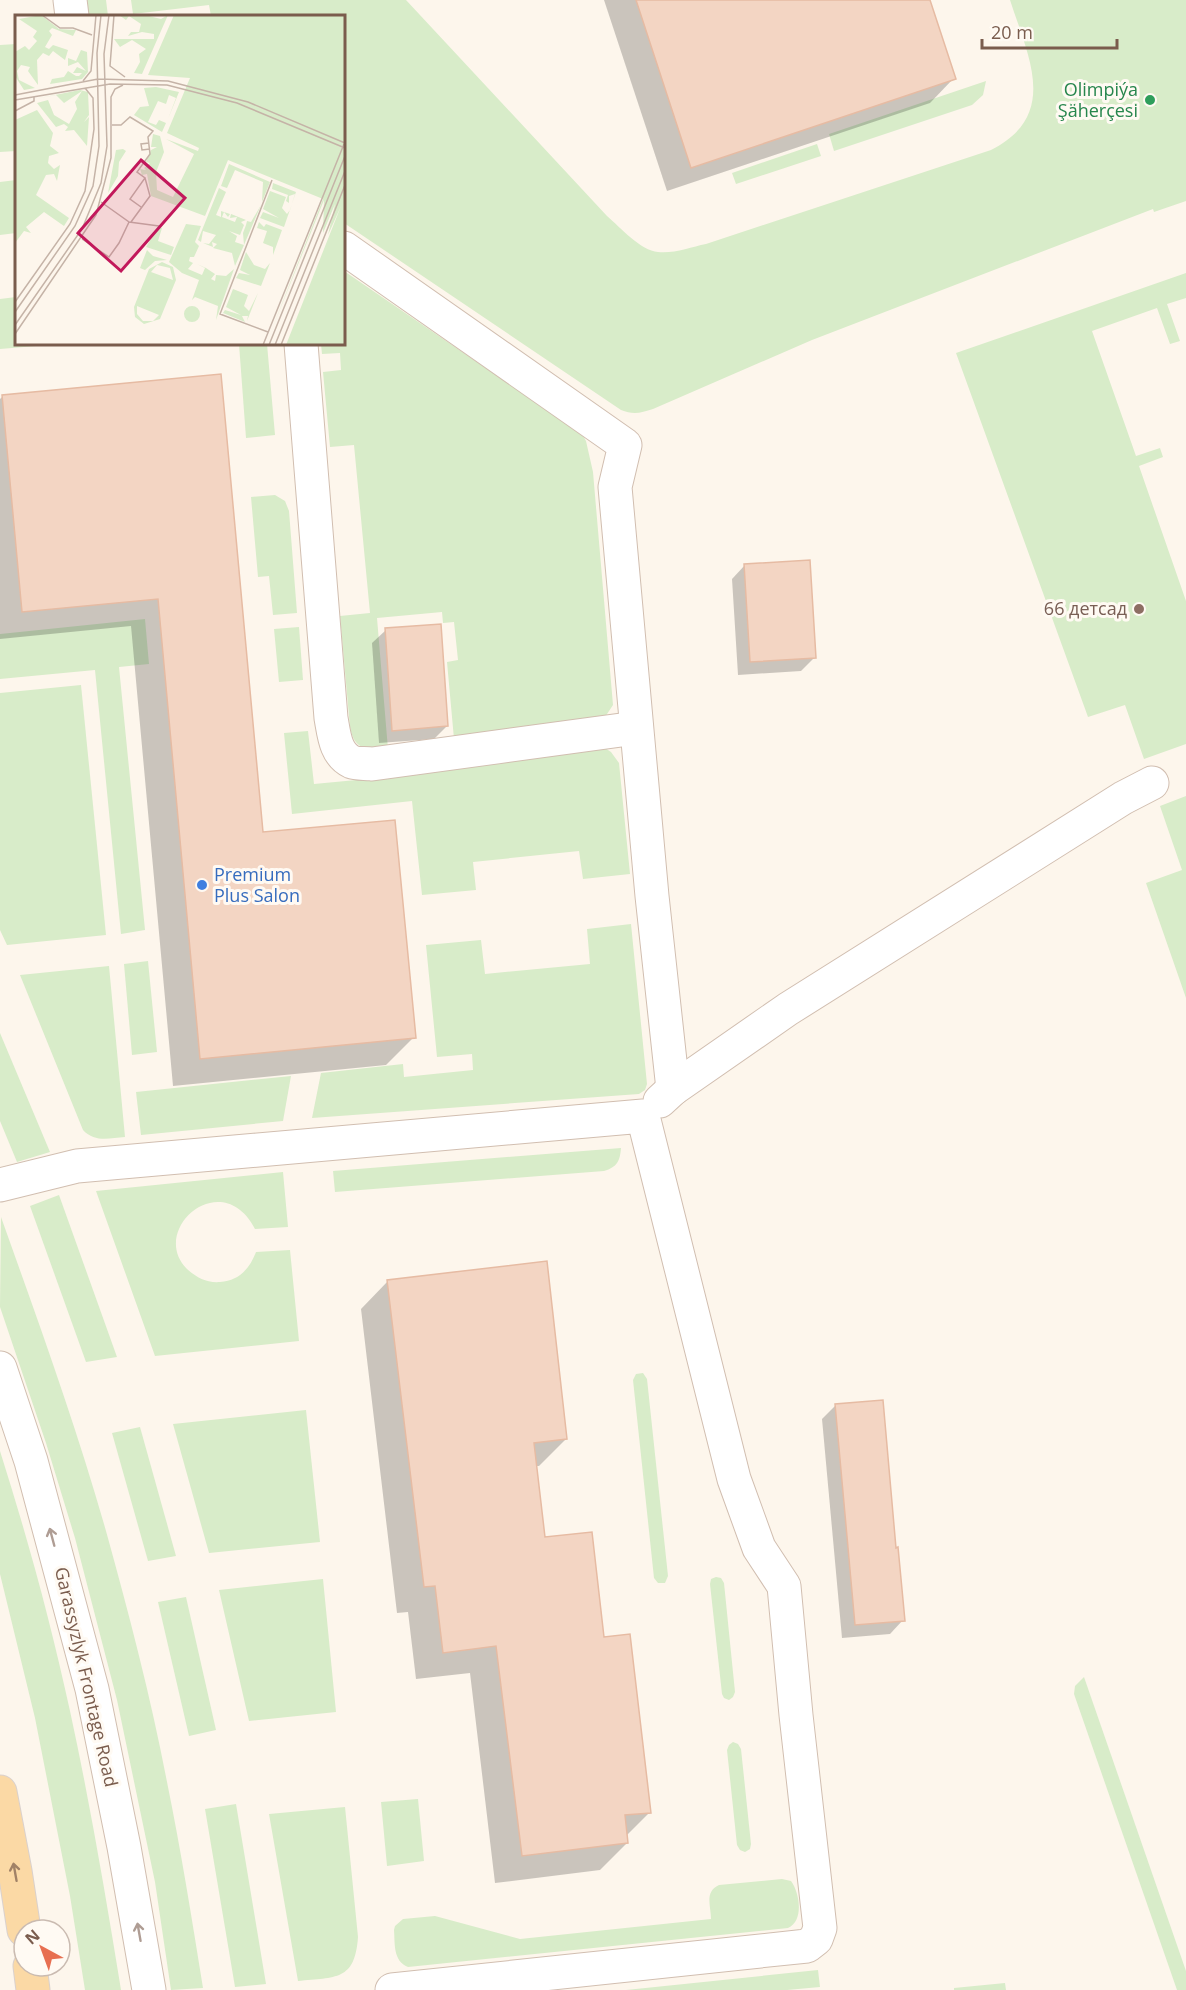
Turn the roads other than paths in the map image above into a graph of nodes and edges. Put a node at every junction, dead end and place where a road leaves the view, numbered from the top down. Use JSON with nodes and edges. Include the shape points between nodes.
{"nodes":[{"id":1,"x":70,"y":0,"type":"edge"},
{"id":2,"x":72,"y":15,"type":"edge"},
{"id":3,"x":345,"y":249,"type":"edge"},
{"id":4,"x":301,"y":345,"type":"edge"},
{"id":5,"x":636,"y":728,"type":"junction"},
{"id":6,"x":1152,"y":783,"type":"dead end"},
{"id":7,"x":674,"y":1089,"type":"junction"},
{"id":8,"x":643,"y":1116,"type":"junction"},
{"id":9,"x":0,"y":1185,"type":"edge"},
{"id":10,"x":0,"y":1368,"type":"edge"},
{"id":11,"x":0,"y":1792,"type":"edge"},
{"id":12,"x":22,"y":1918,"type":"edge"},
{"id":13,"x":149,"y":1990,"type":"edge"},
{"id":14,"x":393,"y":1990,"type":"edge"}],
"edges":[{"from":1,"to":2,"type":"street"},
{"from":3,"to":5,"type":"street","via":[[626,445],[615,487]]},
{"from":4,"to":5,"type":"street","via":[[331,718],[340,753],[352,762],[372,764]]},
{"from":5,"to":7,"type":"street"},
{"from":6,"to":7,"type":"street","via":[[788,1009]]},
{"from":7,"to":8,"type":"street"},
{"from":8,"to":9,"type":"street","via":[[77,1166]]},
{"from":8,"to":14,"type":"street","via":[[734,1479],[759,1548],[784,1586],[820,1928],[816,1939],[807,1946]]},
{"from":13,"to":10,"type":"street","name":"Garassyzlyk Frontage Road","one_way":true,"via":[[92,1689],[31,1461]]},
{"from":12,"to":11,"type":"main road","one_way":true}]}
